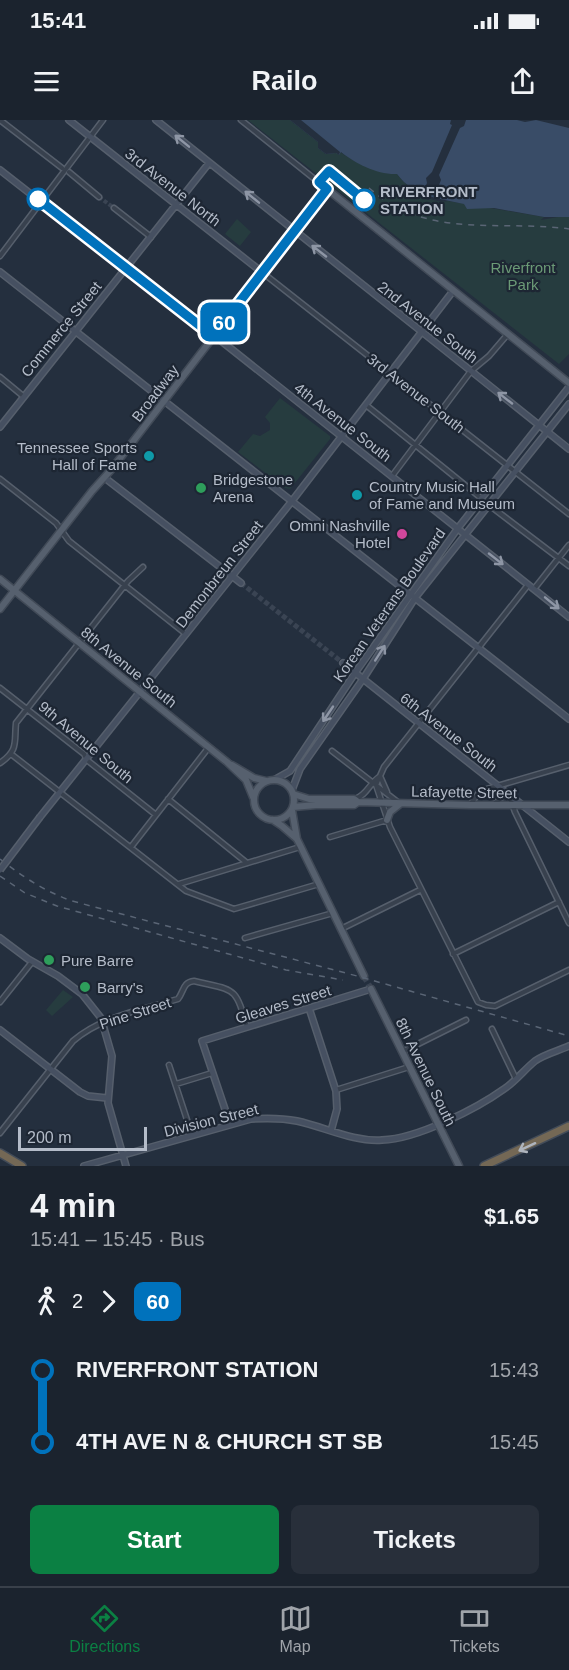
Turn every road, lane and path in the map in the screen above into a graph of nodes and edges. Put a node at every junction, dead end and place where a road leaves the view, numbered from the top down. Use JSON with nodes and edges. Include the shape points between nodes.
{"nodes":[{"id":1,"x":0,"y":120,"type":"edge"},
{"id":2,"x":69,"y":120,"type":"edge"},
{"id":3,"x":103,"y":120,"type":"edge"},
{"id":4,"x":156,"y":120,"type":"edge"},
{"id":5,"x":242,"y":120,"type":"edge"},
{"id":6,"x":90,"y":137,"type":"junction"},
{"id":7,"x":209,"y":163,"type":"junction"},
{"id":8,"x":62,"y":168,"type":"dead end"},
{"id":9,"x":0,"y":170,"type":"edge"},
{"id":10,"x":69,"y":172,"type":"dead end"},
{"id":11,"x":327,"y":189,"type":"junction"},
{"id":12,"x":99,"y":197,"type":"tunnel mouth"},
{"id":13,"x":41,"y":202,"type":"junction"},
{"id":14,"x":176,"y":204,"type":"junction"},
{"id":15,"x":114,"y":208,"type":"tunnel mouth"},
{"id":16,"x":294,"y":231,"type":"junction"},
{"id":17,"x":151,"y":237,"type":"junction"},
{"id":18,"x":0,"y":256,"type":"edge"},
{"id":19,"x":126,"y":268,"type":"junction"},
{"id":20,"x":0,"y":272,"type":"edge"},
{"id":21,"x":262,"y":273,"type":"junction"},
{"id":22,"x":453,"y":291,"type":"junction"},
{"id":23,"x":75,"y":332,"type":"junction"},
{"id":24,"x":421,"y":332,"type":"junction"},
{"id":25,"x":507,"y":335,"type":"junction"},
{"id":26,"x":213,"y":336,"type":"junction"},
{"id":27,"x":471,"y":371,"type":"junction"},
{"id":28,"x":390,"y":373,"type":"junction"},
{"id":29,"x":0,"y":377,"type":"edge"},
{"id":30,"x":569,"y":385,"type":"edge"},
{"id":31,"x":23,"y":396,"type":"junction"},
{"id":32,"x":163,"y":401,"type":"junction"},
{"id":33,"x":569,"y":404,"type":"edge"},
{"id":34,"x":366,"y":405,"type":"junction"},
{"id":35,"x":440,"y":412,"type":"junction"},
{"id":36,"x":539,"y":425,"type":"junction"},
{"id":37,"x":0,"y":427,"type":"edge"},
{"id":38,"x":548,"y":432,"type":"junction"},
{"id":39,"x":342,"y":436,"type":"junction"},
{"id":40,"x":416,"y":446,"type":"junction"},
{"id":41,"x":569,"y":449,"type":"edge"},
{"id":42,"x":507,"y":465,"type":"junction"},
{"id":43,"x":515,"y":472,"type":"junction"},
{"id":44,"x":392,"y":476,"type":"junction"},
{"id":45,"x":105,"y":478,"type":"junction"},
{"id":46,"x":0,"y":479,"type":"edge"},
{"id":47,"x":481,"y":498,"type":"junction"},
{"id":48,"x":292,"y":501,"type":"junction"},
{"id":49,"x":489,"y":505,"type":"junction"},
{"id":50,"x":569,"y":514,"type":"edge"},
{"id":51,"x":458,"y":528,"type":"junction"},
{"id":52,"x":61,"y":531,"type":"junction"},
{"id":53,"x":465,"y":533,"type":"junction"},
{"id":54,"x":569,"y":545,"type":"edge"},
{"id":55,"x":558,"y":558,"type":"junction"},
{"id":56,"x":569,"y":566,"type":"edge"},
{"id":57,"x":143,"y":567,"type":"dead end"},
{"id":58,"x":232,"y":576,"type":"junction"},
{"id":59,"x":0,"y":579,"type":"edge"},
{"id":60,"x":241,"y":583,"type":"tunnel mouth"},
{"id":61,"x":124,"y":585,"type":"junction"},
{"id":62,"x":528,"y":585,"type":"junction"},
{"id":63,"x":534,"y":589,"type":"junction"},
{"id":64,"x":15,"y":591,"type":"junction"},
{"id":65,"x":413,"y":596,"type":"junction"},
{"id":66,"x":0,"y":609,"type":"edge"},
{"id":67,"x":569,"y":617,"type":"edge"},
{"id":68,"x":187,"y":634,"type":"junction"},
{"id":69,"x":80,"y":643,"type":"junction"},
{"id":70,"x":478,"y":648,"type":"junction"},
{"id":71,"x":343,"y":663,"type":"tunnel mouth"},
{"id":72,"x":355,"y":673,"type":"junction"},
{"id":73,"x":363,"y":679,"type":"junction"},
{"id":74,"x":0,"y":688,"type":"edge"},
{"id":75,"x":141,"y":692,"type":"junction"},
{"id":76,"x":27,"y":709,"type":"junction"},
{"id":77,"x":569,"y":718,"type":"edge"},
{"id":78,"x":419,"y":723,"type":"junction"},
{"id":79,"x":208,"y":747,"type":"junction"},
{"id":80,"x":332,"y":751,"type":"dead end"},
{"id":81,"x":11,"y":754,"type":"junction"},
{"id":82,"x":87,"y":760,"type":"junction"},
{"id":83,"x":227,"y":762,"type":"junction"},
{"id":84,"x":0,"y":763,"type":"edge"},
{"id":85,"x":569,"y":765,"type":"edge"},
{"id":86,"x":380,"y":776,"type":"junction"},
{"id":87,"x":274,"y":780,"type":"junction"},
{"id":88,"x":266,"y":781,"type":"junction"},
{"id":89,"x":371,"y":783,"type":"junction"},
{"id":90,"x":376,"y":785,"type":"junction"},
{"id":91,"x":499,"y":787,"type":"junction"},
{"id":92,"x":292,"y":792,"type":"junction"},
{"id":93,"x":60,"y":793,"type":"junction"},
{"id":94,"x":388,"y":794,"type":"junction"},
{"id":95,"x":509,"y":795,"type":"junction"},
{"id":96,"x":253,"y":797,"type":"junction"},
{"id":97,"x":168,"y":799,"type":"junction"},
{"id":98,"x":356,"y":800,"type":"junction"},
{"id":99,"x":381,"y":803,"type":"junction"},
{"id":100,"x":400,"y":803,"type":"junction"},
{"id":101,"x":471,"y":805,"type":"junction"},
{"id":102,"x":492,"y":805,"type":"junction"},
{"id":103,"x":569,"y":805,"type":"edge"},
{"id":104,"x":512,"y":806,"type":"junction"},
{"id":105,"x":524,"y":806,"type":"junction"},
{"id":106,"x":292,"y":809,"type":"junction"},
{"id":107,"x":156,"y":815,"type":"junction"},
{"id":108,"x":272,"y":820,"type":"junction"},
{"id":109,"x":387,"y":820,"type":"junction"},
{"id":110,"x":330,"y":837,"type":"dead end"},
{"id":111,"x":297,"y":840,"type":"junction"},
{"id":112,"x":569,"y":842,"type":"edge"},
{"id":113,"x":131,"y":847,"type":"junction"},
{"id":114,"x":300,"y":847,"type":"junction"},
{"id":115,"x":247,"y":863,"type":"junction"},
{"id":116,"x":0,"y":870,"type":"edge"},
{"id":117,"x":178,"y":884,"type":"junction"},
{"id":118,"x":319,"y":884,"type":"junction"},
{"id":119,"x":420,"y":890,"type":"junction"},
{"id":120,"x":559,"y":902,"type":"junction"},
{"id":121,"x":334,"y":913,"type":"junction"},
{"id":122,"x":569,"y":924,"type":"edge"},
{"id":123,"x":341,"y":929,"type":"junction"},
{"id":124,"x":0,"y":938,"type":"edge"},
{"id":125,"x":245,"y":938,"type":"dead end"},
{"id":126,"x":453,"y":954,"type":"junction"},
{"id":127,"x":32,"y":962,"type":"junction"},
{"id":128,"x":569,"y":970,"type":"edge"},
{"id":129,"x":364,"y":976,"type":"tunnel mouth"},
{"id":130,"x":371,"y":989,"type":"joint"},
{"id":131,"x":0,"y":1002,"type":"edge"},
{"id":132,"x":309,"y":1008,"type":"junction"},
{"id":133,"x":466,"y":1020,"type":"dead end"},
{"id":134,"x":103,"y":1022,"type":"junction"},
{"id":135,"x":247,"y":1027,"type":"junction"},
{"id":136,"x":492,"y":1029,"type":"dead end"},
{"id":137,"x":0,"y":1030,"type":"edge"},
{"id":138,"x":569,"y":1046,"type":"edge"},
{"id":139,"x":402,"y":1052,"type":"junction"},
{"id":140,"x":169,"y":1065,"type":"dead end"},
{"id":141,"x":410,"y":1067,"type":"junction"},
{"id":142,"x":50,"y":1069,"type":"junction"},
{"id":143,"x":212,"y":1073,"type":"junction"},
{"id":144,"x":516,"y":1079,"type":"junction"},
{"id":145,"x":175,"y":1084,"type":"junction"},
{"id":146,"x":336,"y":1090,"type":"junction"},
{"id":147,"x":107,"y":1098,"type":"junction"},
{"id":148,"x":230,"y":1124,"type":"junction"},
{"id":149,"x":438,"y":1124,"type":"junction"},
{"id":150,"x":569,"y":1126,"type":"edge"},
{"id":151,"x":331,"y":1131,"type":"junction"},
{"id":152,"x":0,"y":1133,"type":"edge"},
{"id":153,"x":192,"y":1135,"type":"junction"},
{"id":154,"x":0,"y":1153,"type":"edge"},
{"id":155,"x":123,"y":1155,"type":"junction"},
{"id":156,"x":22,"y":1166,"type":"edge"},
{"id":157,"x":84,"y":1166,"type":"edge"},
{"id":158,"x":126,"y":1166,"type":"edge"},
{"id":159,"x":459,"y":1166,"type":"edge"},
{"id":160,"x":484,"y":1166,"type":"edge"}],
"edges":[{"from":1,"to":8,"type":"street"},
{"from":2,"to":6,"type":"street","name":"3rd Avenue North"},
{"from":3,"to":6,"type":"street"},
{"from":7,"to":4,"type":"street","name":"2nd Avenue South","one_way":true},
{"from":5,"to":11,"type":"street"},
{"from":6,"to":13,"type":"street"},
{"from":6,"to":14,"type":"street","name":"3rd Avenue North"},
{"from":7,"to":14,"type":"street","name":"Commerce Street"},
{"from":16,"to":7,"type":"street","name":"2nd Avenue South","one_way":true},
{"from":9,"to":13,"type":"street","name":"4th Avenue South"},
{"from":10,"to":12,"type":"street"},
{"from":11,"to":16,"type":"main road","name":"Broadway"},
{"from":11,"to":22,"type":"main road"},
{"from":13,"to":18,"type":"street"},
{"from":13,"to":19,"type":"street","name":"4th Avenue South"},
{"from":14,"to":17,"type":"street","name":"Commerce Street"},
{"from":14,"to":21,"type":"street","name":"3rd Avenue North"},
{"from":15,"to":17,"type":"street"},
{"from":16,"to":21,"type":"main road","name":"Broadway"},
{"from":24,"to":16,"type":"street","name":"2nd Avenue South","one_way":true},
{"from":17,"to":19,"type":"street","name":"Commerce Street"},
{"from":19,"to":23,"type":"street","name":"Commerce Street"},
{"from":19,"to":26,"type":"street","name":"4th Avenue South"},
{"from":20,"to":23,"type":"street"},
{"from":21,"to":26,"type":"main road","name":"Broadway"},
{"from":21,"to":28,"type":"street","name":"3rd Avenue South"},
{"from":22,"to":24,"type":"street","name":"Demonbreun Street"},
{"from":22,"to":25,"type":"main road"},
{"from":23,"to":31,"type":"street","name":"Commerce Street"},
{"from":23,"to":32,"type":"street"},
{"from":24,"to":27,"type":"street","name":"2nd Avenue South"},
{"from":24,"to":28,"type":"street","name":"Demonbreun Street"},
{"from":25,"to":27,"type":"street"},
{"from":25,"to":30,"type":"main road"},
{"from":26,"to":32,"type":"main road","name":"Broadway"},
{"from":26,"to":39,"type":"street","name":"4th Avenue South"},
{"from":27,"to":35,"type":"street"},
{"from":36,"to":27,"type":"street","name":"2nd Avenue South","one_way":true},
{"from":28,"to":34,"type":"street","name":"Demonbreun Street"},
{"from":28,"to":35,"type":"street","name":"3rd Avenue South"},
{"from":29,"to":31,"type":"street"},
{"from":30,"to":36,"type":"street","name":"Korean Veterans Boulevard"},
{"from":31,"to":37,"type":"street","name":"Commerce Street"},
{"from":32,"to":45,"type":"main road","name":"Broadway"},
{"from":32,"to":48,"type":"street"},
{"from":33,"to":38,"type":"street","name":"Korean Veterans Boulevard"},
{"from":34,"to":39,"type":"street","name":"Demonbreun Street"},
{"from":34,"to":40,"type":"street"},
{"from":35,"to":40,"type":"street"},
{"from":35,"to":42,"type":"street","name":"3rd Avenue South"},
{"from":36,"to":38,"type":"street","name":"2nd Avenue South"},
{"from":36,"to":42,"type":"street","name":"Korean Veterans Boulevard"},
{"from":38,"to":41,"type":"street","name":"2nd Avenue South"},
{"from":38,"to":43,"type":"street","name":"Korean Veterans Boulevard"},
{"from":39,"to":44,"type":"street","name":"4th Avenue South"},
{"from":39,"to":48,"type":"street","name":"Demonbreun Street"},
{"from":40,"to":44,"type":"street"},
{"from":40,"to":47,"type":"street"},
{"from":42,"to":43,"type":"street","name":"3rd Avenue South"},
{"from":42,"to":47,"type":"street","name":"Korean Veterans Boulevard"},
{"from":43,"to":49,"type":"street","name":"Korean Veterans Boulevard"},
{"from":43,"to":50,"type":"street","name":"3rd Avenue South"},
{"from":44,"to":51,"type":"street","name":"4th Avenue South"},
{"from":45,"to":52,"type":"main road","name":"Broadway"},
{"from":45,"to":58,"type":"street"},
{"from":46,"to":52,"type":"street"},
{"from":47,"to":51,"type":"street","name":"Korean Veterans Boulevard"},
{"from":48,"to":58,"type":"street","name":"Demonbreun Street"},
{"from":48,"to":65,"type":"street"},
{"from":49,"to":53,"type":"street","name":"Korean Veterans Boulevard"},
{"from":49,"to":55,"type":"street"},
{"from":51,"to":53,"type":"street","name":"4th Avenue South"},
{"from":51,"to":65,"type":"street","name":"Korean Veterans Boulevard"},
{"from":52,"to":61,"type":"street"},
{"from":52,"to":64,"type":"main road","name":"Broadway"},
{"from":53,"to":62,"type":"street","name":"4th Avenue South","one_way":true},
{"from":53,"to":65,"type":"street","name":"Korean Veterans Boulevard"},
{"from":54,"to":55,"type":"street"},
{"from":55,"to":56,"type":"street"},
{"from":55,"to":63,"type":"street"},
{"from":57,"to":61,"type":"street"},
{"from":58,"to":60,"type":"street"},
{"from":58,"to":68,"type":"street","name":"Demonbreun Street"},
{"from":59,"to":64,"type":"main road","name":"8th Avenue South"},
{"from":61,"to":68,"type":"street"},
{"from":61,"to":69,"type":"street"},
{"from":62,"to":63,"type":"street","name":"4th Avenue South"},
{"from":62,"to":70,"type":"street"},
{"from":63,"to":67,"type":"street","name":"4th Avenue South","one_way":true},
{"from":64,"to":66,"type":"main road","name":"Broadway"},
{"from":64,"to":69,"type":"main road","name":"8th Avenue South"},
{"from":65,"to":70,"type":"street"},
{"from":65,"to":72,"type":"street","name":"Korean Veterans Boulevard"},
{"from":73,"to":65,"type":"street","name":"Korean Veterans Boulevard","one_way":true},
{"from":68,"to":75,"type":"street","name":"Demonbreun Street"},
{"from":69,"to":75,"type":"main road","name":"8th Avenue South"},
{"from":69,"to":76,"type":"street"},
{"from":70,"to":77,"type":"street"},
{"from":70,"to":78,"type":"street"},
{"from":71,"to":72,"type":"street","name":"6th Avenue South"},
{"from":72,"to":73,"type":"street","name":"6th Avenue South"},
{"from":72,"to":87,"type":"street","name":"Korean Veterans Boulevard","one_way":true,"via":[[290,771]]},
{"from":73,"to":78,"type":"street","name":"6th Avenue South"},
{"from":73,"to":92,"type":"street","name":"Korean Veterans Boulevard","via":[[300,769]]},
{"from":74,"to":76,"type":"street","name":"9th Avenue South"},
{"from":75,"to":79,"type":"main road","name":"8th Avenue South"},
{"from":75,"to":82,"type":"street","name":"Demonbreun Street"},
{"from":76,"to":81,"type":"street","via":[[16,723]]},
{"from":76,"to":82,"type":"street","name":"9th Avenue South"},
{"from":78,"to":86,"type":"street"},
{"from":78,"to":91,"type":"street","name":"6th Avenue South"},
{"from":79,"to":83,"type":"main road","name":"8th Avenue South"},
{"from":79,"to":97,"type":"street"},
{"from":80,"to":89,"type":"street"},
{"from":81,"to":84,"type":"street"},
{"from":81,"to":93,"type":"street"},
{"from":82,"to":93,"type":"street","name":"Demonbreun Street"},
{"from":82,"to":107,"type":"street","name":"9th Avenue South"},
{"from":83,"to":88,"type":"main road","name":"8th Avenue South"},
{"from":83,"to":96,"type":"main road","name":"8th Avenue South","via":[[246,780]]},
{"from":85,"to":91,"type":"street"},
{"from":86,"to":89,"type":"street"},
{"from":86,"to":90,"type":"street"},
{"from":86,"to":94,"type":"street"},
{"from":87,"to":88,"type":"main road"},
{"from":87,"to":92,"type":"main road","via":[[285,783]]},
{"from":88,"to":96,"type":"main road"},
{"from":89,"to":90,"type":"street"},
{"from":89,"to":98,"type":"street"},
{"from":90,"to":94,"type":"street"},
{"from":90,"to":99,"type":"street"},
{"from":91,"to":95,"type":"street","name":"6th Avenue South"},
{"from":91,"to":101,"type":"street","via":[[477,793]]},
{"from":91,"to":102,"type":"street","via":[[501,798]]},
{"from":92,"to":98,"type":"main road","name":"Lafayette Street","via":[[309,799]]},
{"from":92,"to":106,"type":"main road"},
{"from":93,"to":113,"type":"street"},
{"from":93,"to":116,"type":"street","name":"Demonbreun Street","bridge":true},
{"from":94,"to":100,"type":"street"},
{"from":95,"to":104,"type":"street"},
{"from":95,"to":105,"type":"street","name":"6th Avenue South"},
{"from":96,"to":108,"type":"main road","via":[[259,814]]},
{"from":97,"to":107,"type":"street"},
{"from":97,"to":115,"type":"street"},
{"from":98,"to":99,"type":"main road","name":"Lafayette Street"},
{"from":98,"to":106,"type":"main road","name":"Lafayette Street","via":[[354,805]]},
{"from":99,"to":100,"type":"main road","name":"Lafayette Street"},
{"from":99,"to":109,"type":"street"},
{"from":100,"to":101,"type":"main road","name":"Lafayette Street"},
{"from":100,"to":109,"type":"main road"},
{"from":101,"to":102,"type":"main road","name":"Lafayette Street"},
{"from":102,"to":104,"type":"main road","name":"Lafayette Street"},
{"from":103,"to":105,"type":"main road","name":"Lafayette Street"},
{"from":104,"to":105,"type":"main road","name":"Lafayette Street"},
{"from":104,"to":120,"type":"street"},
{"from":105,"to":112,"type":"street","name":"6th Avenue South"},
{"from":106,"to":108,"type":"main road","via":[[283,818]]},
{"from":106,"to":111,"type":"main road"},
{"from":107,"to":113,"type":"street"},
{"from":108,"to":111,"type":"main road"},
{"from":109,"to":110,"type":"street"},
{"from":109,"to":119,"type":"street"},
{"from":111,"to":114,"type":"main road"},
{"from":113,"to":117,"type":"street"},
{"from":114,"to":115,"type":"street"},
{"from":114,"to":118,"type":"main road"},
{"from":115,"to":117,"type":"street"},
{"from":117,"to":118,"type":"street","via":[[186,891],[234,909]]},
{"from":118,"to":121,"type":"main road"},
{"from":119,"to":123,"type":"street"},
{"from":119,"to":126,"type":"street"},
{"from":120,"to":122,"type":"street"},
{"from":120,"to":126,"type":"street"},
{"from":121,"to":123,"type":"main road"},
{"from":121,"to":125,"type":"street"},
{"from":123,"to":129,"type":"main road"},
{"from":124,"to":127,"type":"street"},
{"from":126,"to":128,"type":"street","via":[[475,998],[480,1004],[493,1006]]},
{"from":127,"to":131,"type":"street"},
{"from":127,"to":134,"type":"street","via":[[82,994]]},
{"from":130,"to":132,"type":"street","name":"Gleaves Street"},
{"from":130,"to":139,"type":"main road","name":"8th Avenue South"},
{"from":132,"to":135,"type":"street","name":"Gleaves Street"},
{"from":132,"to":146,"type":"street"},
{"from":133,"to":139,"type":"street"},
{"from":134,"to":135,"type":"street","name":"Pine Street","via":[[178,999],[186,984],[195,981],[235,994]]},
{"from":134,"to":142,"type":"street","name":"Pine Street","via":[[73,1041]]},
{"from":134,"to":147,"type":"street","via":[[112,1056]]},
{"from":135,"to":143,"type":"street","name":"Gleaves Street","via":[[202,1041]]},
{"from":136,"to":144,"type":"street"},
{"from":137,"to":142,"type":"street"},
{"from":138,"to":144,"type":"street","name":"Division Street","via":[[536,1061]]},
{"from":139,"to":141,"type":"main road","name":"8th Avenue South"},
{"from":140,"to":145,"type":"street"},
{"from":141,"to":146,"type":"street"},
{"from":141,"to":149,"type":"main road","name":"8th Avenue South"},
{"from":142,"to":147,"type":"street","via":[[80,1092]]},
{"from":142,"to":152,"type":"street","name":"Pine Street"},
{"from":143,"to":145,"type":"street"},
{"from":143,"to":148,"type":"street"},
{"from":144,"to":149,"type":"street","name":"Division Street","via":[[491,1097]]},
{"from":145,"to":153,"type":"street"},
{"from":146,"to":151,"type":"street","via":[[337,1109]]},
{"from":147,"to":155,"type":"street"},
{"from":148,"to":151,"type":"street","name":"Division Street","via":[[277,1118]]},
{"from":148,"to":153,"type":"street","name":"Division Street"},
{"from":149,"to":151,"type":"street","name":"Division Street","via":[[411,1136],[382,1140]]},
{"from":149,"to":159,"type":"main road","name":"8th Avenue South"},
{"from":150,"to":160,"type":"highway","one_way":true},
{"from":153,"to":155,"type":"street","name":"Division Street"},
{"from":154,"to":156,"type":"highway"},
{"from":155,"to":157,"type":"street","name":"Division Street"},
{"from":155,"to":158,"type":"street"}]}
